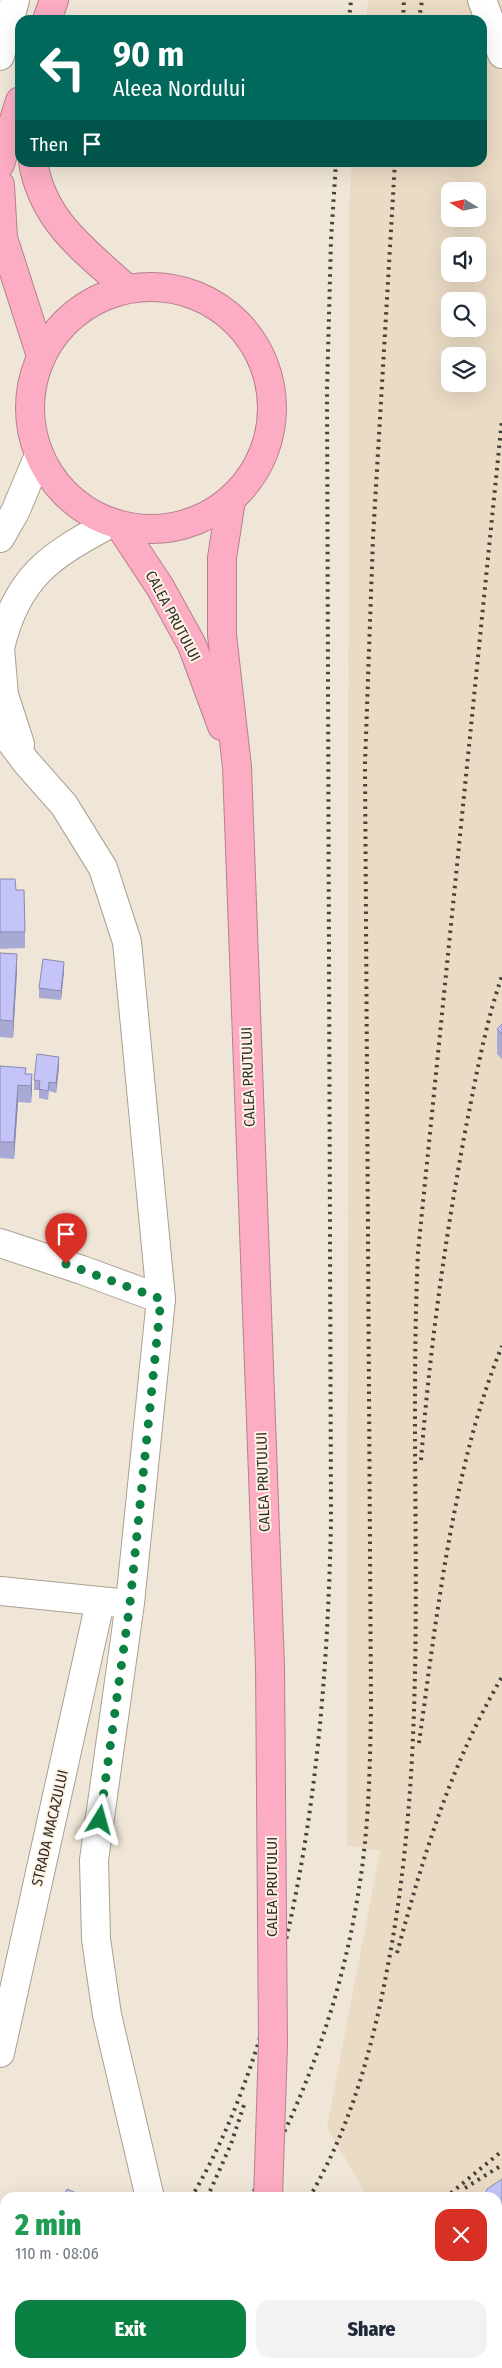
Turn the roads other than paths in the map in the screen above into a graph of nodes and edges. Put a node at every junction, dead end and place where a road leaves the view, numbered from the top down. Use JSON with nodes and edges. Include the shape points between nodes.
{"nodes":[{"id":1,"x":15,"y":0,"type":"edge"},
{"id":2,"x":54,"y":0,"type":"edge"},
{"id":3,"x":482,"y":0,"type":"edge"},
{"id":4,"x":49,"y":15,"type":"edge"},
{"id":5,"x":502,"y":54,"type":"edge"},
{"id":6,"x":0,"y":56,"type":"edge"},
{"id":7,"x":15,"y":116,"type":"edge"},
{"id":8,"x":0,"y":164,"type":"edge"},
{"id":9,"x":34,"y":167,"type":"edge"},
{"id":10,"x":0,"y":186,"type":"edge"},
{"id":11,"x":126,"y":288,"type":"junction"},
{"id":12,"x":41,"y":356,"type":"junction"},
{"id":13,"x":39,"y":455,"type":"junction"},
{"id":14,"x":232,"y":500,"type":"junction"},
{"id":15,"x":115,"y":524,"type":"junction"},
{"id":16,"x":0,"y":538,"type":"edge"},
{"id":17,"x":0,"y":648,"type":"edge"},
{"id":18,"x":0,"y":727,"type":"edge"},
{"id":19,"x":26,"y":762,"type":"junction"},
{"id":20,"x":237,"y":767,"type":"junction"},
{"id":21,"x":0,"y":1243,"type":"edge"},
{"id":22,"x":161,"y":1299,"type":"junction"},
{"id":23,"x":0,"y":1590,"type":"edge"},
{"id":24,"x":100,"y":1602,"type":"junction"},
{"id":25,"x":130,"y":1603,"type":"junction"},
{"id":26,"x":0,"y":2053,"type":"edge"},
{"id":27,"x":149,"y":2192,"type":"edge"},
{"id":28,"x":268,"y":2192,"type":"edge"}],
"edges":[{"from":1,"to":6,"type":"street"},
{"from":2,"to":4,"type":"highway"},
{"from":3,"to":5,"type":"street"},
{"from":7,"to":8,"type":"highway"},
{"from":9,"to":11,"type":"highway","via":[[49,211],[68,234]]},
{"from":10,"to":12,"type":"highway","via":[[3,238]]},
{"from":11,"to":12,"type":"highway","via":[[105,295],[73,315],[52,336]]},
{"from":11,"to":14,"type":"highway","via":[[169,287],[214,303],[251,337],[263,360],[271,384],[270,435],[262,459]]},
{"from":12,"to":13,"type":"highway","via":[[33,380],[30,405],[32,431]]},
{"from":13,"to":15,"type":"highway","via":[[51,477],[68,496],[88,512]]},
{"from":13,"to":16,"type":"street","via":[[15,512]]},
{"from":14,"to":15,"type":"highway","via":[[207,516],[178,527],[148,530]]},
{"from":14,"to":20,"type":"highway","name":"CALEA PRUTULUI","via":[[222,558],[222,635]]},
{"from":15,"to":17,"type":"street","via":[[74,543],[44,565],[19,595],[7,619]]},
{"from":15,"to":20,"type":"highway","name":"CALEA PRUTULUI","via":[[160,587],[192,645]]},
{"from":17,"to":19,"type":"street","via":[[4,695]]},
{"from":18,"to":19,"type":"street"},
{"from":19,"to":22,"type":"street","via":[[64,805],[103,868],[126,942]]},
{"from":20,"to":28,"type":"highway","name":"CALEA PRUTULUI","bridge":true,"via":[[270,1666],[273,2046]]},
{"from":21,"to":22,"type":"street"},
{"from":22,"to":25,"type":"street"},
{"from":23,"to":24,"type":"street"},
{"from":24,"to":25,"type":"street"},
{"from":24,"to":26,"type":"street","name":"STRADA MACAZULUI"},
{"from":25,"to":27,"type":"street","via":[[94,1860],[96,1939],[107,2015]]}]}
